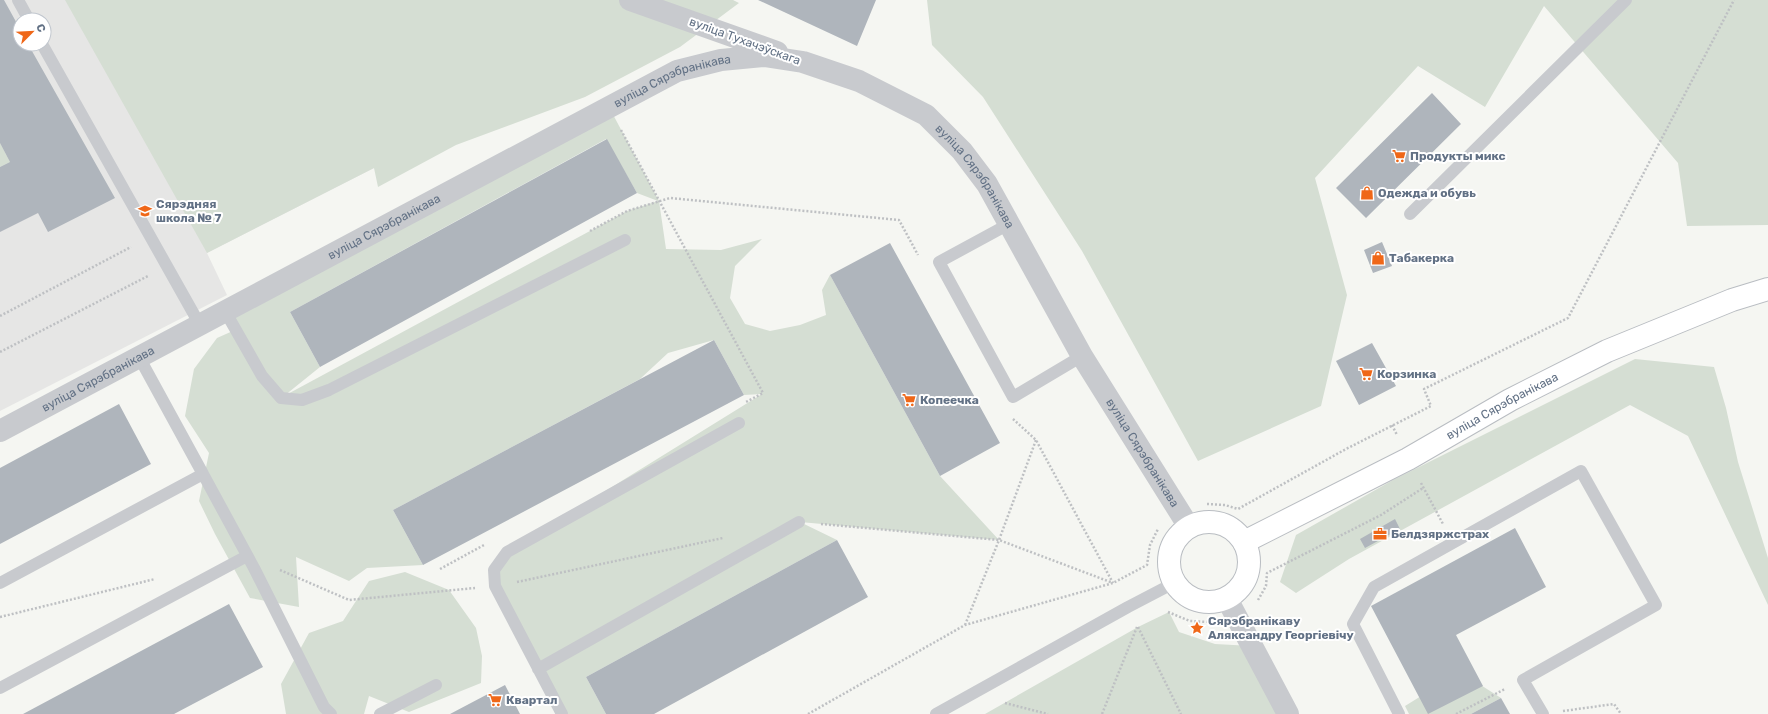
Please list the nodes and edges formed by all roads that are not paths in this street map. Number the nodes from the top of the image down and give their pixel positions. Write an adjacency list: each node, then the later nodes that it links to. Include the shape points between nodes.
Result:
1 (18, 0): 4 (lane)
2 (630, 0): 6 (street, вуліца Тухачэўскага)
3 (1626, 0): 7 (lane)
4 (25, 12)
5 (47, 52): 12 (lane)
6 (859, 81): 8 (street, вуліца Сярэбранікава, via 926,116 962,151 987,184); 11 (street, вуліца Сярэбранікава, via 803,62 764,56 722,60 676,71)
7 (1410, 214)
8 (1009, 224): 13 (street, вуліца Сярэбранікава); 13 (lane, via 939,262 1013,397)
9 (625, 240): 11 (lane, via 328,390 302,400 281,398 262,376)
10 (1768, 289): 20 (street, вуліца Сярэбранікава, via 1732,300 1607,351 1510,400 1408,459)
11 (225, 311): 12 (street, вуліца Сярэбранікава)
12 (200, 325): 14 (street, вуліца Сярэбранікава)
13 (1082, 356): 18 (street, вуліца Сярэбранікава)
14 (139, 357): 16 (street, вуліца Сярэбранікава); 17 (lane)
15 (739, 423): 25 (lane, via 507,552 494,570 495,586)
16 (0, 431)
17 (203, 474): 21 (lane); 22 (lane)
18 (1184, 519): 20 (street, via 1213,521 1226,525); 23 (street, via 1168,558 1169,571)
19 (799, 522): 25 (lane)
20 (1244, 542): 24 (street, via 1249,555 1249,568)
21 (247, 556): 27 (lane); 29 (lane, via 324,707)
22 (0, 583)
23 (1174, 583): 24 (street, via 1191,599 1215,602); 28 (lane, via 1128,607)
24 (1231, 608): 33 (street)
25 (538, 669): 31 (lane)
26 (436, 685): 30 (lane)
27 (0, 688)
28 (953, 710): 32 (lane)
29 (331, 714)
30 (380, 714)
31 (562, 714)
32 (936, 714)
33 (1288, 714)
34 (1399, 714): 35 (lane, via 1353,624 1374,587 1581,471 1656,605 1523,680)
35 (1543, 714)

